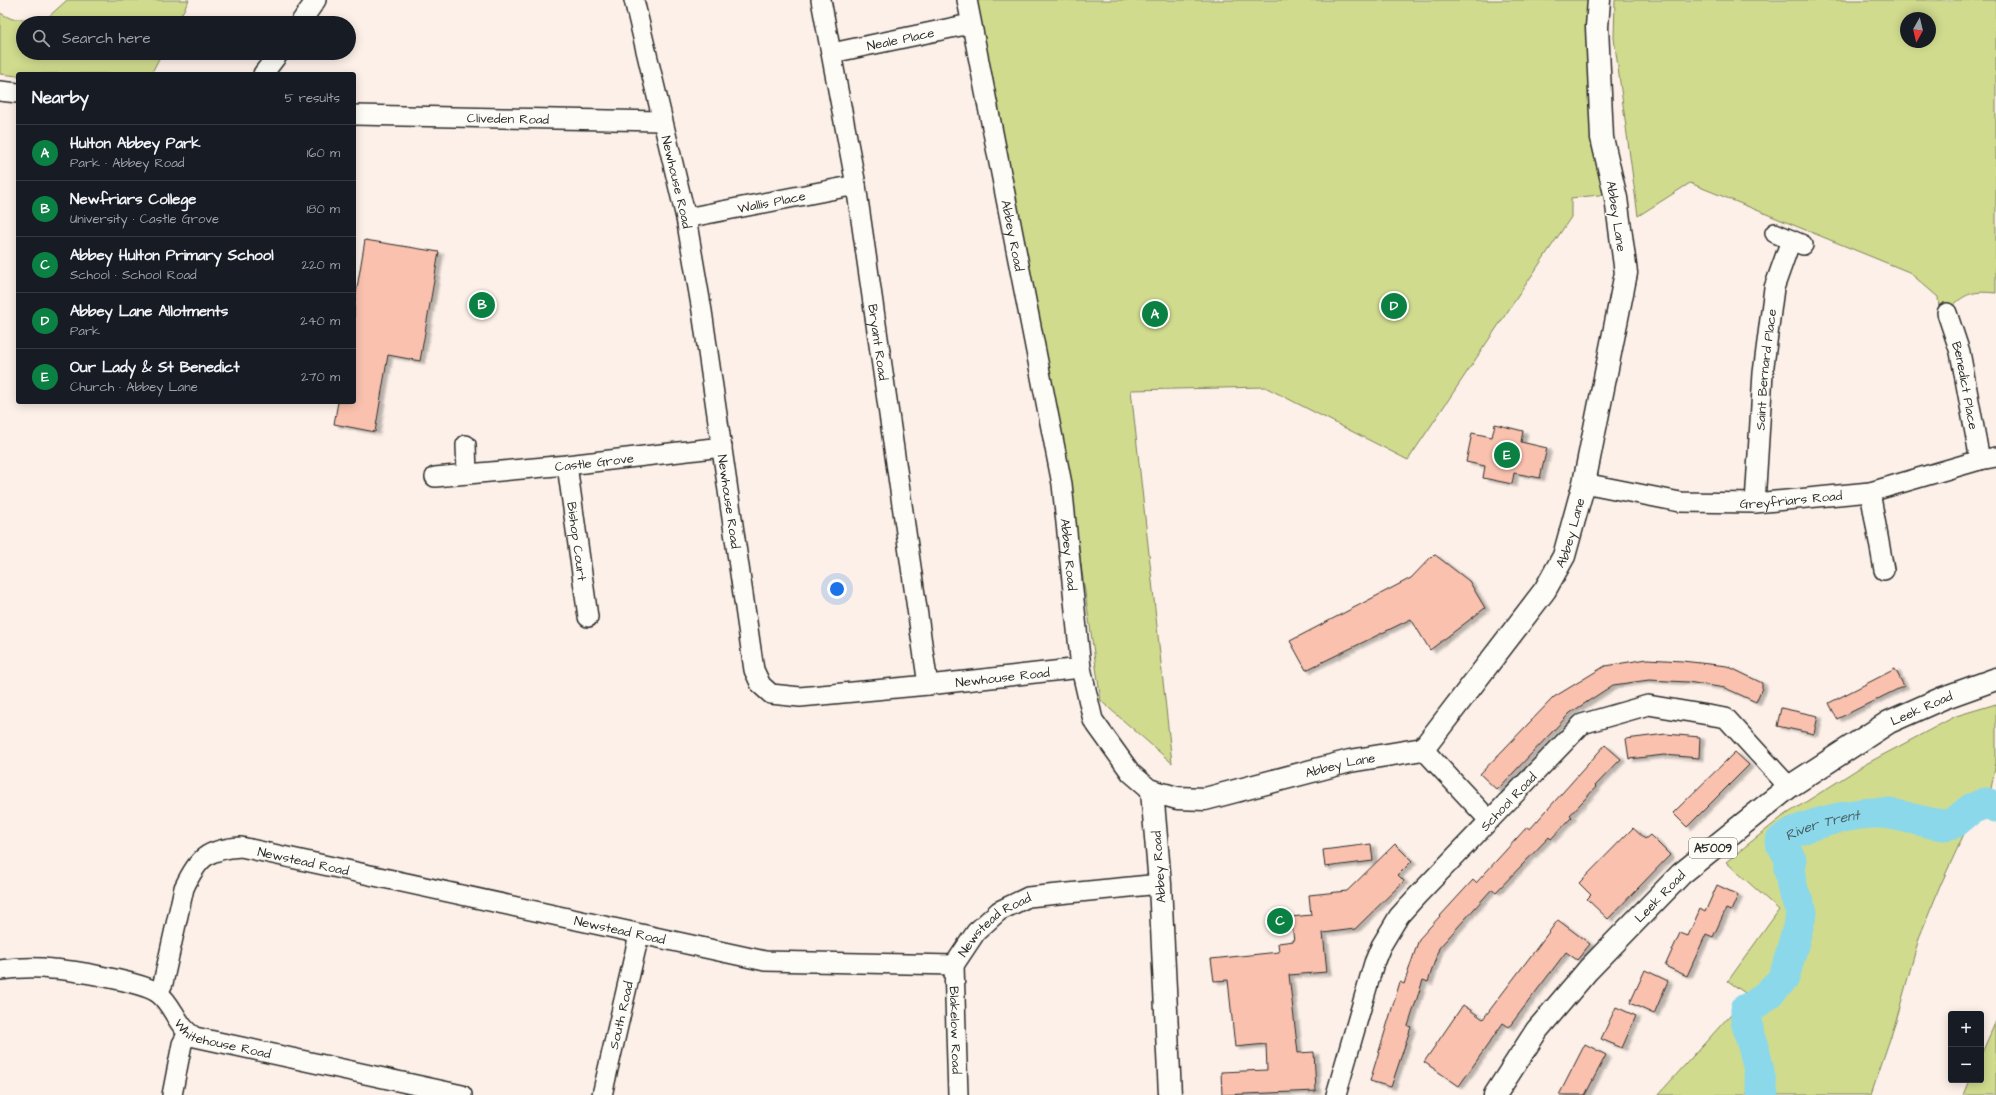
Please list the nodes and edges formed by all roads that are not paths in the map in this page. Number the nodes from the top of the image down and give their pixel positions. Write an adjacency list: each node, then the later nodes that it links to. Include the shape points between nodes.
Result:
1 (316, 0): 6 (street)
2 (634, 0): 14 (street, Newhouse Road)
3 (821, 0): 8 (street, Bryant Road)
4 (967, 0): 7 (street, Abbey Road)
5 (1599, 0): 25 (street, Abbey Lane, via 1597,27 1602,138 1616,198 1626,273)
6 (305, 16)
7 (970, 24): 8 (street, Neale Place); 30 (street, Abbey Road, via 1062,484)
8 (832, 53): 15 (street, Bryant Road)
9 (274, 60): 10 (street)
10 (265, 72)
11 (0, 91): 12 (street)
12 (16, 93)
13 (356, 115): 14 (street, Cliveden Road)
14 (662, 122): 16 (street, Newhouse Road)
15 (856, 185): 16 (street, Wallis Place); 32 (street, Bryant Road)
16 (686, 218): 20 (street, Newhouse Road)
17 (1790, 239): 27 (street, Saint Bernard Place, via 1774,288 1765,357)
18 (1947, 313): 21 (street, Benedict Place)
19 (466, 445): 23 (street)
20 (722, 447): 22 (street, Castle Grove); 32 (street, Newhouse Road, via 754,670 761,685 772,694 800,697)
21 (1988, 459): 26 (street, Greyfriars Road)
22 (566, 465): 23 (street, Castle Grove); 29 (street, Bishop Court)
23 (467, 474): 24 (street, Castle Grove)
24 (434, 477)
25 (1584, 483): 27 (street, Greyfriars Road, via 1680,502); 33 (street, Abbey Lane, via 1564,556 1545,590)
26 (1870, 492): 27 (street, Greyfriars Road); 28 (street)
27 (1755, 503)
28 (1884, 570)
29 (588, 617)
30 (1081, 668): 32 (street, Newhouse Road); 35 (street, Abbey Road, via 1093,720 1131,773)
31 (1996, 679): 34 (street, Leek Road / A5009, via 1943,698 1889,722)
32 (928, 685)
33 (1423, 749): 35 (street, Abbey Lane, via 1350,761 1205,798 1177,798); 36 (street)
34 (1789, 787): 36 (street, School Road, via 1726,718 1648,705 1582,724); 49 (street, Leek Road / A5009, via 1681,874 1629,926 1537,1030)
35 (1152, 791): 37 (street, Abbey Road)
36 (1489, 820): 48 (street, School Road, via 1398,916 1388,931 1374,964)
37 (1160, 884): 39 (street, Newstead Road, via 1028,897 999,911 976,932); 47 (street, Abbey Road)
38 (639, 935): 39 (street, Newstead Road, via 765,961); 41 (street, Newstead Road, via 241,847 223,848 207,854 188,879 163,983); 45 (street, South Road)
39 (954, 965): 46 (street, Blakelow Road)
40 (0, 970): 41 (street, Whitehouse Road, via 52,969 142,985)
41 (158, 993): 42 (street, Whitehouse Road, via 170,1004)
42 (188, 1033): 43 (street, via 182,1044); 44 (street, Whitehouse Road, via 241,1048)
43 (172, 1095)
44 (462, 1095)
45 (602, 1095)
46 (958, 1095)
47 (1170, 1095)
48 (1336, 1095)
49 (1495, 1095)

